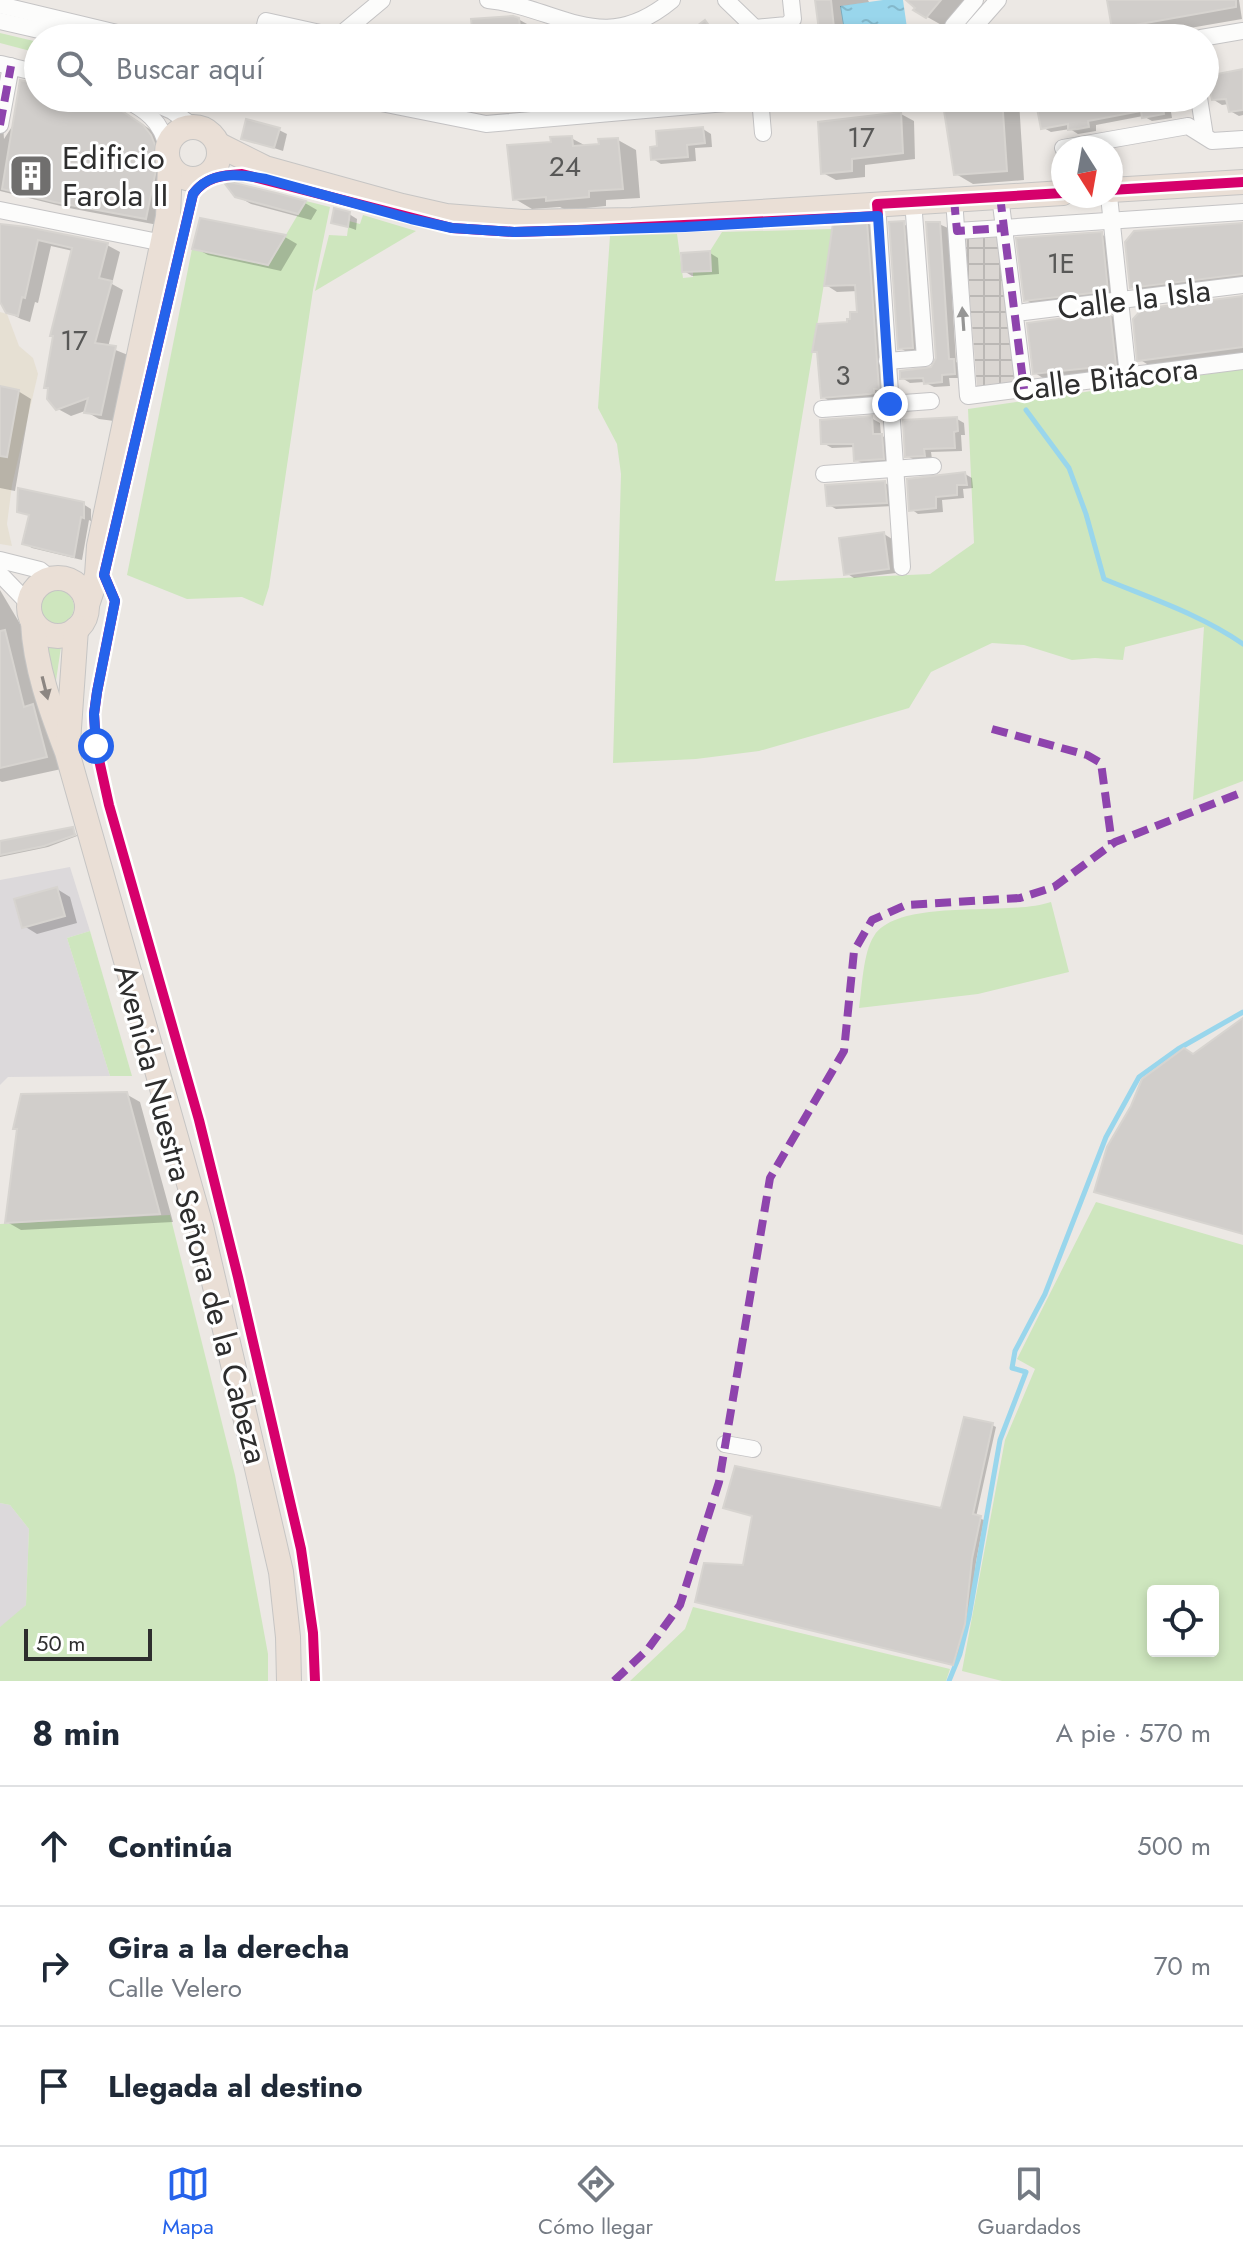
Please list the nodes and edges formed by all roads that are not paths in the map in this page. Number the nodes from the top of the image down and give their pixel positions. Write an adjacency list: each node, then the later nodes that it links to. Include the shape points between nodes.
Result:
1 (382, 0): 12 (street)
2 (488, 0): 13 (street)
3 (672, 0): 14 (street)
4 (726, 0): 15 (street)
5 (791, 0): 16 (street, via 793,19)
6 (975, 0): 17 (street)
7 (998, 0): 18 (street)
8 (3, 8): 9 (street); 10 (street); 11 (street)
9 (41, 24)
10 (45, 24)
11 (75, 24)
12 (356, 24)
13 (574, 24)
14 (630, 24)
15 (747, 24)
16 (788, 24)
17 (955, 24)
18 (977, 24)
19 (1243, 31): 20 (street)
20 (1219, 35)
21 (5, 65): 28 (street)
22 (146, 112): 35 (street, via 165,139)
23 (173, 112): 29 (street)
24 (426, 112): 25 (street, via 486,124)
25 (590, 112)
26 (761, 112): 30 (street)
27 (1201, 112): 31 (street)
28 (0, 125)
29 (193, 126): 34 (highway, via 210,132); 35 (highway, via 176,132)
30 (763, 133)
31 (1205, 136): 32 (street, via 1188,126); 33 (street, via 1212,141)
32 (1123, 138)
33 (1243, 139)
34 (219, 145): 36 (highway); 37 (highway, via 220,155)
35 (168, 157): 37 (highway, via 183,177); 48 (highway)
36 (265, 168): 37 (highway, via 234,167); 44 (highway, via 446,216 523,222)
37 (206, 175): 48 (highway)
38 (1243, 182): 39 (highway)
39 (1123, 189)
40 (1051, 194): 41 (highway)
41 (1000, 196): 42 (highway); 50 (street)
42 (954, 199): 43 (highway); 51 (street)
43 (913, 201): 44 (highway); 56 (street, via 925,358)
44 (877, 204): 56 (street)
45 (1110, 208): 49 (street)
46 (0, 210): 52 (street)
47 (1243, 212): 49 (street)
48 (168, 217): 52 (highway)
49 (1111, 221): 50 (street); 54 (street)
50 (1004, 228): 51 (street); 59 (street)
51 (957, 231): 59 (street, Calle Bitácora, one-way to 51, via 968,396)
52 (163, 243): 66 (highway)
53 (1243, 285): 54 (street, Calle la Isla)
54 (1120, 300): 55 (street, Calle la Isla); 58 (street)
55 (1024, 312)
56 (887, 361): 61 (street)
57 (1243, 361): 58 (street, Calle Bitácora)
58 (1128, 376): 59 (street, Calle Bitácora)
59 (1024, 389)
60 (931, 401): 61 (street)
61 (890, 404): 62 (street); 64 (street)
62 (822, 409)
63 (933, 466): 64 (street)
64 (895, 469): 65 (street); 68 (street)
65 (824, 474)
66 (99, 546): 70 (highway); 71 (highway)
67 (0, 560): 70 (street)
68 (902, 567)
69 (0, 574): 72 (street)
70 (59, 579): 71 (highway, via 80,589); 72 (highway, via 36,588)
71 (87, 605): 73 (highway)
72 (31, 613): 73 (highway, via 38,629 53,636); 74 (highway, Avenida Nuestra Señora de la Cabeza, one-way to 74, via 49,706)
73 (76, 629): 74 (highway, Avenida Nuestra Señora de la Cabeza)
74 (67, 752): 77 (highway, Avenida Nuestra Señora de la Cabeza, via 201,1226 281,1572)
75 (725, 1444): 76 (street)
76 (753, 1449)
77 (289, 1681)

